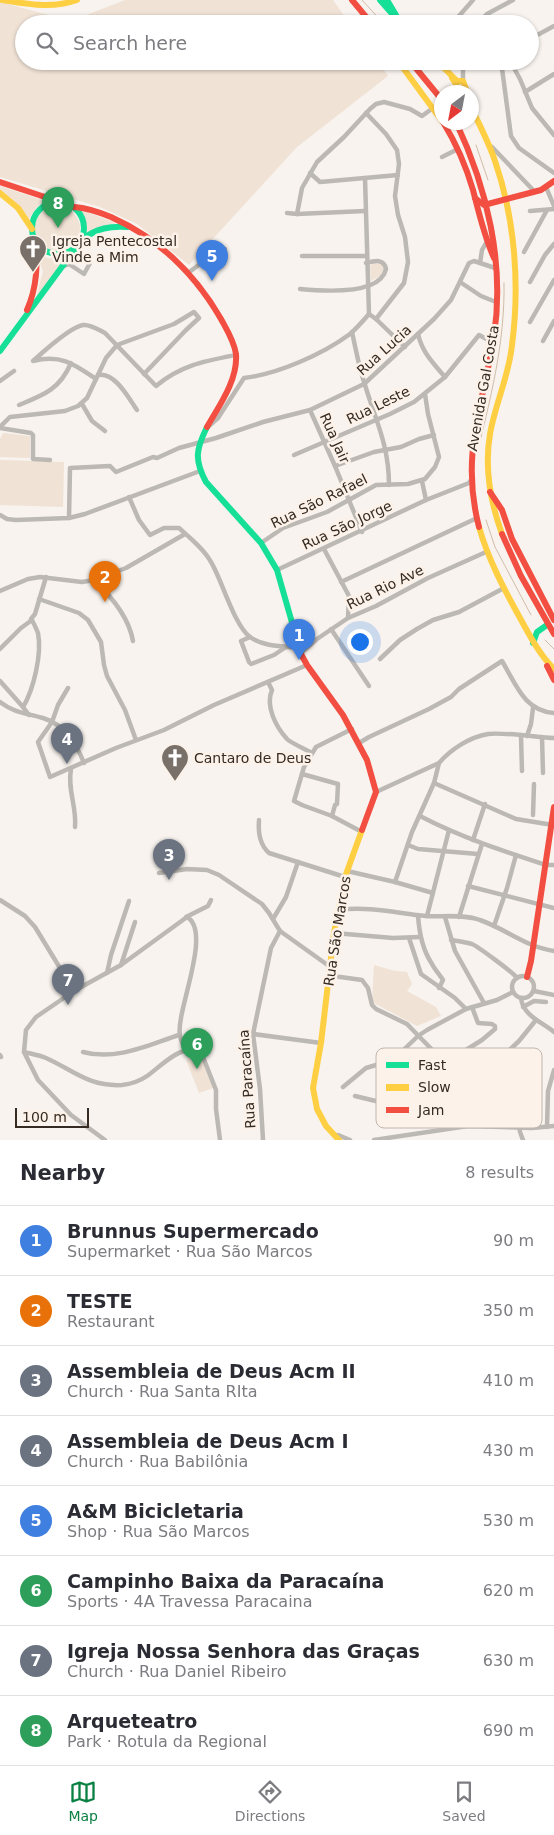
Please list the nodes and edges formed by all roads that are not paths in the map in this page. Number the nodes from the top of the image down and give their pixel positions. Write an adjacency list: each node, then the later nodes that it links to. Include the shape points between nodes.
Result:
1 (2, 0): 2 (main road, via 54,6)
2 (77, 0)
3 (352, 0): 8 (main road)
4 (380, 0): 9 (main road)
5 (387, 0): 10 (main road)
6 (473, 0): 11 (street)
7 (513, 0): 12 (street)
8 (365, 15)
9 (394, 15)
10 (396, 15)
11 (460, 15)
12 (486, 15)
13 (554, 26): 14 (street)
14 (539, 34)
15 (405, 70): 28 (main road)
16 (417, 70): 26 (main road)
17 (445, 70): 24 (main road)
18 (446, 70): 23 (main road, via 458,81)
19 (464, 70): 23 (street)
20 (503, 70): 38 (street, via 512,136 519,148)
21 (514, 70): 27 (street)
22 (554, 74): 27 (street)
23 (463, 81): 25 (main road)
24 (456, 85)
25 (464, 85)
26 (434, 90)
27 (524, 92): 33 (street, via 534,111)
28 (433, 108): 29 (street, via 422,116 384,102)
29 (366, 113): 37 (street); 39 (street, via 397,150)
30 (479, 124): 34 (main road, Avenida Gal Costa)
31 (447, 130): 35 (main road)
32 (459, 130): 49 (main road, Avenida Gal Costa)
33 (554, 135)
34 (489, 145): 44 (street); 47 (main road, Avenida Gal Costa)
35 (458, 149): 36 (street); 46 (main road)
36 (442, 157)
37 (310, 173): 40 (street, via 320,182); 56 (street, via 302,188)
38 (554, 173)
39 (398, 175): 40 (street); 83 (street, via 395,196 405,237 406,279)
40 (364, 178): 53 (street)
41 (554, 181): 43 (main road)
42 (0, 182): 48 (main road)
43 (546, 187): 44 (main road); 51 (street)
44 (534, 191): 47 (main road)
45 (0, 193): 58 (main road, via 18,208)
46 (475, 198): 49 (main road); 61 (main road)
47 (506, 199): 49 (main road); 122 (main road, Avenida Gal Costa, via 514,264 515,311 510,359 488,448)
48 (61, 202): 50 (main road); 58 (main road, via 48,204 37,212)
49 (487, 204): 69 (main road, Avenida Gal Costa)
50 (74, 206): 57 (main road, via 113,218); 60 (main road, via 84,223)
51 (554, 208): 52 (street)
52 (547, 210): 54 (street); 66 (street)
53 (365, 211): 56 (street); 68 (street)
54 (530, 211)
55 (287, 213): 56 (street)
56 (297, 214)
57 (130, 228): 60 (main road, via 103,227); 75 (main road, via 165,250)
58 (32, 231): 59 (main road)
59 (35, 239): 63 (main road, via 44,249 57,254); 84 (main road, via 37,276)
60 (82, 240): 63 (main road)
61 (486, 243): 69 (main road); 72 (street)
62 (554, 244): 65 (street)
63 (78, 246): 73 (main road)
64 (225, 249): 75 (street, via 211,254)
65 (552, 251): 78 (street, via 545,255)
66 (524, 252)
67 (302, 256): 68 (street)
68 (366, 256): 71 (street)
69 (494, 258): 74 (main road, Avenida Gal Costa)
70 (90, 263): 73 (street, via 84,274 70,264)
71 (366, 263): 79 (street); 79 (street, via 383,262 386,269 380,280)
72 (480, 263): 74 (street); 77 (street, Rua Lucia, via 468,263)
73 (64, 266): 84 (main road)
74 (495, 268): 81 (main road, Avenida Gal Costa)
75 (188, 273): 94 (main road, via 215,308)
76 (554, 280): 86 (street)
77 (460, 282): 81 (street); 88 (street, Rua Lucia, via 451,300)
78 (530, 282)
79 (368, 287): 80 (street); 82 (street)
80 (300, 289)
81 (496, 302): 90 (main road, Avenida Gal Costa)
82 (369, 314): 83 (street); 87 (street)
83 (376, 318): 92 (street)
84 (22, 320): 93 (main road)
85 (554, 321): 89 (street)
86 (530, 322)
87 (352, 332): 101 (street); 109 (street, via 304,359 244,378 218,418)
88 (418, 334): 92 (street, Rua Lucia); 99 (street, via 431,362)
89 (543, 341)
90 (492, 342): 99 (street, Rua Leste, via 479,335); 119 (main road, Avenida Gal Costa, via 476,417)
91 (117, 345): 95 (street, via 97,328 81,326 33,361 60,358); 97 (street); 97 (street, via 174,324 194,312 199,318); 98 (street)
92 (405, 347): 101 (street, Rua Lucia)
93 (0, 350)
94 (236, 355): 97 (street, via 188,366 156,386); 109 (main road, via 230,382)
95 (71, 363): 98 (street); 104 (street, via 51,391)
96 (14, 371): 100 (street)
97 (144, 374)
98 (97, 377): 103 (street); 105 (street, via 107,375 114,380)
99 (444, 377): 102 (street, Rua Leste)
100 (0, 381)
101 (364, 384): 106 (street, Rua Lucia); 107 (street)
102 (425, 394): 107 (street, Rua Leste); 111 (street)
103 (82, 404): 108 (street, via 66,411 10,417); 110 (street, via 92,421)
104 (19, 405)
105 (137, 410)
106 (310, 410): 112 (street, Rua Lucia); 113 (street, Rua Jair)
107 (377, 419): 113 (street, Rua Leste); 114 (street)
108 (0, 428): 116 (street, via 31,432 33,458)
109 (206, 429): 112 (main road)
110 (105, 431)
111 (434, 435): 114 (street); 120 (street, via 438,462)
112 (200, 442): 118 (main road, via 197,455); 127 (street, Rua Lucia, via 116,472 110,466 69,468)
113 (324, 442): 115 (street, Rua Leste); 117 (street, Rua Jair)
114 (385, 449): 117 (street); 121 (street)
115 (294, 455)
116 (50, 460)
117 (336, 466): 124 (street, Rua Jair)
118 (200, 471): 123 (street); 131 (main road, via 209,486)
119 (471, 480): 125 (street, Rua São Jorge); 128 (main road, Avenida Gal Costa)
120 (422, 481): 121 (street, Rua São Rafael); 125 (street)
121 (389, 485): 124 (street, Rua São Rafael, via 376,486)
122 (490, 492): 143 (main road, via 502,510 512,539); 144 (main road, Avenida Gal Costa, via 504,543)
123 (129, 497): 127 (street); 130 (street, via 150,535 164,528 180,529)
124 (348, 500): 129 (street, Rua Jair); 131 (street, Rua São Rafael, via 318,516 283,528)
125 (426, 500): 129 (street, Rua São Jorge)
126 (0, 516): 127 (street, via 7,519)
127 (69, 518)
128 (477, 518): 133 (main road, Avenida Gal Costa); 137 (street)
129 (362, 532): 132 (street, Rua São Jorge)
130 (185, 534): 136 (street, via 126,568); 147 (street, via 210,559)
131 (261, 543): 134 (main road)
132 (324, 549): 134 (street, Rua São Jorge); 137 (street)
133 (486, 552): 138 (main road, Avenida Gal Costa); 141 (street, Rua Rio Ave)
134 (277, 570): 152 (main road)
135 (46, 577): 136 (street, via 82,582); 139 (street, via 28,579); 140 (street)
136 (94, 580): 148 (street, via 124,618)
137 (341, 582): 141 (street, via 350,600)
138 (504, 588): 149 (main road, Avenida Gal Costa); 153 (street, via 417,629)
139 (0, 591)
140 (39, 599): 142 (street); 173 (street, via 80,613 88,620 101,642 107,676 126,710)
141 (348, 618): 145 (street, Rua Rio Ave)
142 (32, 620): 151 (street); 163 (street, via 38,638 37,664)
143 (554, 620)
144 (551, 625): 146 (main road, Avenida Gal Costa); 149 (main road, via 537,632)
145 (331, 629): 152 (street, Rua Rio Ave); 160 (street)
146 (554, 634)
147 (250, 637): 150 (street, via 266,644); 150 (street, via 241,641 251,664)
148 (133, 641)
149 (533, 643): 154 (main road, Avenida Gal Costa)
150 (287, 646): 152 (street)
151 (0, 649)
152 (300, 651): 155 (main road)
153 (380, 659)
154 (544, 659): 156 (main road, Avenida Gal Costa); 157 (main road)
155 (307, 665): 159 (street); 168 (main road)
156 (554, 669)
157 (554, 680)
158 (0, 681): 163 (street)
159 (268, 682): 173 (street); 175 (street, via 276,725 288,740)
160 (369, 686)
161 (68, 688): 167 (street)
162 (0, 702): 166 (street)
163 (23, 707): 166 (street)
164 (534, 708): 165 (street); 170 (street); 174 (street, via 502,661 451,697)
165 (554, 713)
166 (29, 715): 167 (street)
167 (52, 722): 176 (street, via 70,736); 178 (street, via 38,742 48,775 52,778)
168 (352, 729): 174 (main road); 175 (street, via 316,747)
169 (521, 736): 170 (street); 177 (street, via 489,734 465,742); 179 (street)
170 (527, 736): 171 (street)
171 (542, 737): 172 (street); 180 (street)
172 (554, 738)
173 (136, 740): 176 (street)
174 (359, 743): 184 (main road)
175 (312, 753): 181 (street)
176 (84, 763): 178 (street)
177 (438, 763): 182 (street); 184 (street)
178 (71, 769): 192 (street, via 69,778)
179 (522, 771)
180 (542, 772)
181 (302, 774): 188 (street, via 294,800); 188 (street, via 338,784 337,804)
182 (434, 783): 185 (street); 189 (street)
183 (534, 784): 187 (street)
184 (376, 792): 194 (main road, Rua São Marcos)
185 (486, 804): 191 (street, via 516,818); 195 (street)
186 (554, 807): 191 (main road)
187 (533, 815)
188 (332, 816): 194 (street)
189 (420, 816): 193 (street); 197 (street)
190 (259, 820): 201 (street, via 260,840 267,851)
191 (553, 825): 202 (main road)
192 (75, 827)
193 (449, 830): 195 (street); 198 (street)
194 (362, 832): 205 (main road, Rua São Marcos)
195 (473, 840): 196 (street)
196 (482, 844): 199 (street); 200 (street)
197 (408, 845): 198 (street); 206 (street)
198 (444, 851): 199 (street); 208 (street)
199 (478, 854): 207 (street)
200 (516, 855): 202 (street); 209 (street)
201 (298, 862): 205 (street); 221 (street, via 286,897)
202 (546, 865): 203 (street); 213 (main road)
203 (554, 865)
204 (159, 873): 221 (street, via 207,870 262,904)
205 (346, 874): 206 (street); 215 (main road, Rua São Marcos)
206 (395, 882): 208 (street)
207 (468, 886): 209 (street); 220 (street)
208 (433, 893): 217 (street)
209 (505, 896): 213 (street); 223 (street)
210 (0, 900): 238 (street, via 25,916 35,927)
211 (129, 900): 233 (street)
212 (211, 900): 218 (street, via 208,906)
213 (539, 905): 214 (street); 229 (main road)
214 (554, 908)
215 (338, 910): 216 (street, via 358,907); 225 (main road, Rua São Marcos)
216 (418, 915): 217 (street); 227 (street)
217 (426, 916): 219 (street)
218 (185, 917): 231 (street); 251 (street, via 190,918 194,930 194,956)
219 (445, 917): 220 (street); 228 (street)
220 (458, 917): 223 (street, via 472,917)
221 (273, 918): 224 (street)
222 (135, 922): 231 (street)
223 (494, 926): 229 (street)
224 (280, 931): 232 (street); 250 (street, Rua Paracaína, via 271,948)
225 (334, 933): 226 (street); 232 (main road, Rua São Marcos)
226 (409, 938): 227 (street); 237 (street, via 421,974)
227 (420, 938): 237 (street, via 432,965 443,979)
228 (451, 940): 236 (street, via 472,944); 244 (street, via 457,957)
229 (533, 947): 230 (street); 234 (main road)
230 (554, 951)
231 (121, 965): 233 (street)
232 (329, 966): 235 (main road, Rua São Marcos)
233 (107, 973): 238 (street)
234 (527, 977): 236 (street); 239 (street, via 534,984)
235 (328, 978): 252 (street, via 362,980 376,1009 407,1024); 253 (main road, Rua São Marcos)
236 (517, 978): 240 (street)
237 (439, 988): 247 (street)
238 (74, 991): 259 (street, via 29,1025)
239 (534, 991): 241 (street); 242 (street, via 528,998)
240 (513, 992): 242 (street); 244 (street)
241 (554, 995)
242 (521, 998): 246 (street)
243 (546, 1002): 246 (street, via 534,1001)
244 (484, 1003): 245 (street)
245 (472, 1006): 247 (street); 256 (street, via 478,1023 492,1024 495,1029)
246 (523, 1007): 248 (street)
247 (466, 1009): 252 (street)
248 (536, 1020): 249 (street); 257 (street)
249 (554, 1032)
250 (253, 1034): 253 (street); 276 (street, Rua Paracaína)
251 (179, 1035): 258 (street); 260 (street, via 114,1055)
252 (418, 1036): 254 (street); 255 (street)
253 (321, 1044): 273 (main road, Rua São Marcos, via 313,1088 315,1101 322,1120)
254 (406, 1048)
255 (429, 1048)
256 (469, 1048)
257 (511, 1048)
258 (186, 1051): 259 (street, via 146,1077 123,1085 108,1085 85,1078 47,1058); 275 (street, via 202,1053 206,1063 216,1090)
259 (24, 1052): 274 (street, via 48,1093)
260 (83, 1052)
261 (376, 1065): 263 (street, via 366,1068)
262 (554, 1070): 267 (street, via 548,1091)
263 (343, 1087)
264 (355, 1096): 265 (street)
265 (376, 1101)
266 (542, 1126): 267 (street)
267 (548, 1126): 268 (street)
268 (554, 1126)
269 (455, 1128): 271 (street)
270 (517, 1128): 280 (street)
271 (441, 1129): 272 (street)
272 (417, 1134): 278 (street); 279 (street)
273 (337, 1138): 277 (street, via 338,1135)
274 (104, 1140)
275 (220, 1140)
276 (263, 1140)
277 (350, 1140)
278 (374, 1140)
279 (419, 1140)
280 (523, 1140)

